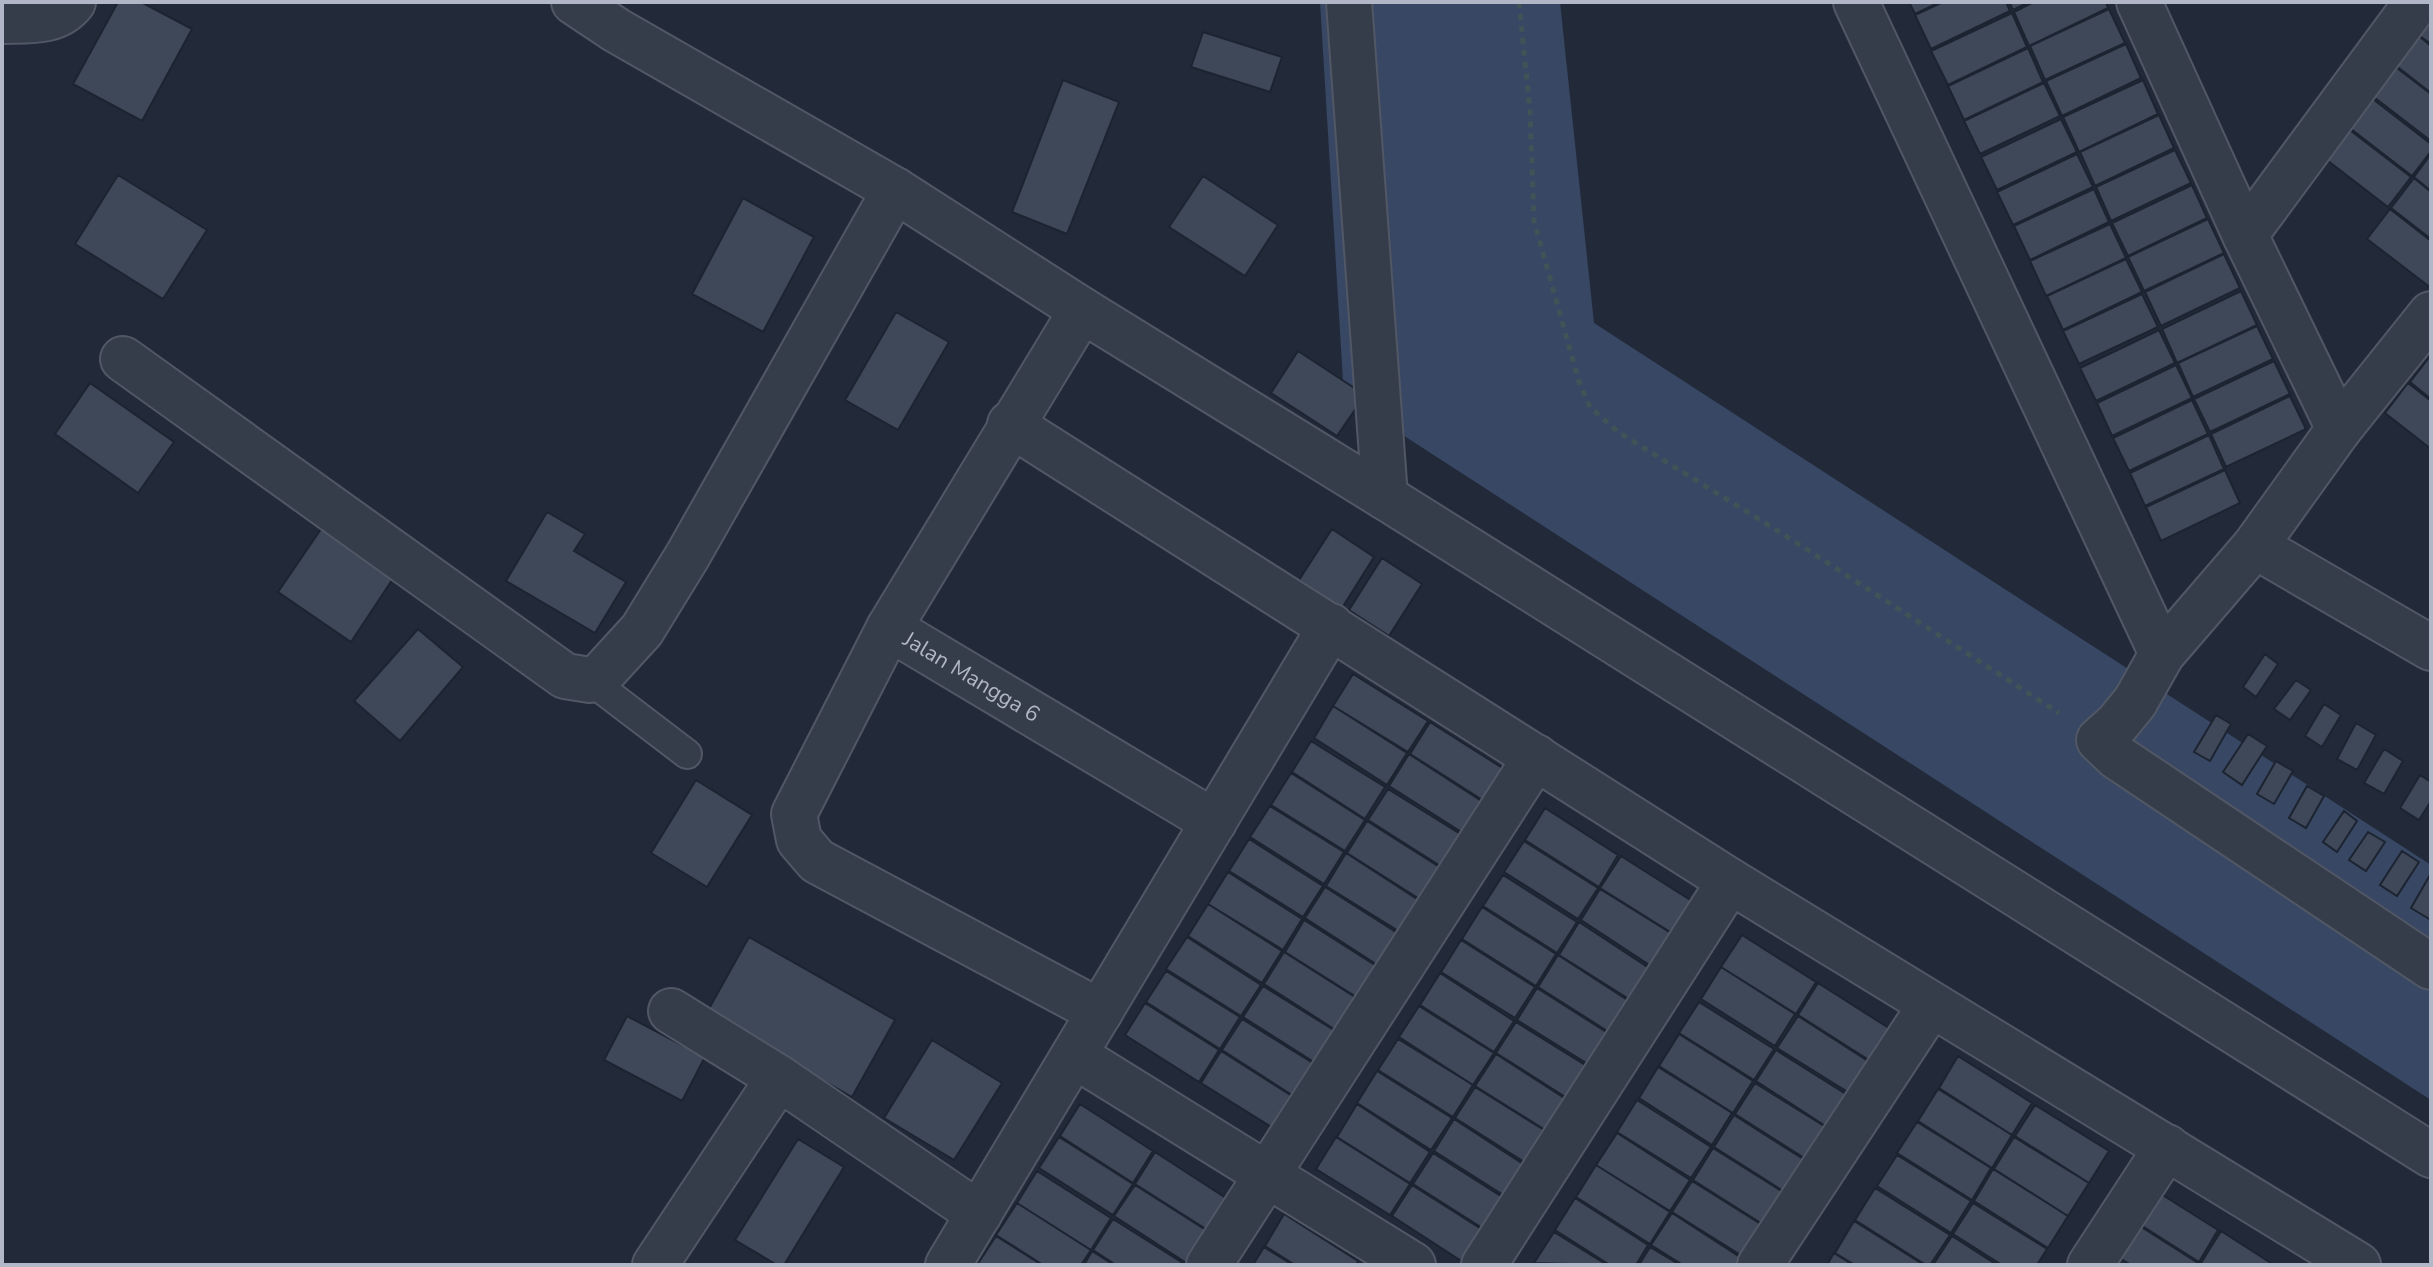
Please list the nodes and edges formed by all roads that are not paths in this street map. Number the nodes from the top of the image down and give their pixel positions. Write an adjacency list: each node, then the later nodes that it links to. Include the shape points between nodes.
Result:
1 (73, 2): 8 (street, via 65,12 40,20)
2 (574, 2): 7 (street)
3 (1349, 2): 16 (street)
4 (1856, 2): 21 (street)
5 (2139, 2): 10 (street)
6 (2417, 2): 10 (street)
7 (618, 16): 9 (street)
8 (2, 21)
9 (895, 190): 11 (street); 22 (street, via 642,630 599,677)
10 (2245, 235): 15 (street)
11 (1082, 310): 14 (street, Jalan Mangga 6); 16 (street)
12 (2431, 314): 15 (street)
13 (123, 359): 22 (street, via 565,676)
14 (1010, 424): 18 (street); 19 (street, Jalan Mangga 6)
15 (2339, 429): 17 (street)
16 (1385, 497): 34 (street)
17 (2255, 546): 20 (street); 21 (street)
18 (1331, 626): 24 (street); 25 (street)
19 (889, 628): 25 (street, Jalan Mangga 6); 30 (street, via 794,814 799,840 817,861)
20 (2431, 648)
21 (2162, 654): 27 (street, via 2135,702 2099,740)
22 (590, 680): 23 (lane)
23 (687, 754)
24 (1536, 757): 26 (street); 35 (street)
25 (1214, 822): 30 (street)
26 (1730, 881): 28 (street); 41 (street)
27 (2431, 967)
28 (1931, 1005): 33 (street); 42 (street)
29 (671, 1011): 32 (street)
30 (1100, 1012): 31 (street)
31 (1074, 1055): 35 (street); 36 (street)
32 (779, 1078): 36 (street); 37 (street)
33 (2167, 1147): 43 (street); 44 (street)
34 (2431, 1155)
35 (1268, 1174): 39 (street); 40 (street)
36 (979, 1214): 38 (street)
37 (655, 1265)
38 (948, 1265)
39 (1209, 1265)
40 (1413, 1265)
41 (1484, 1265)
42 (1760, 1265)
43 (2090, 1265)
44 (2358, 1265)

